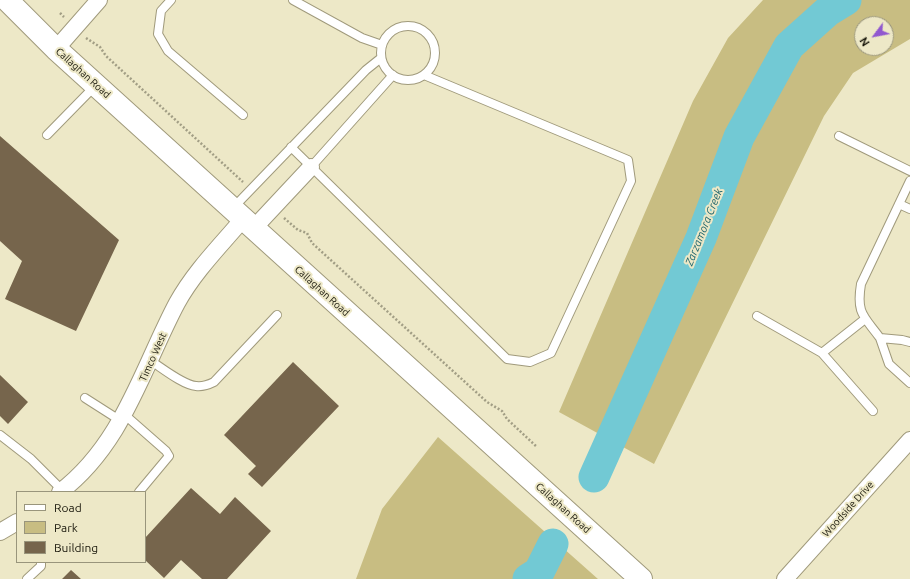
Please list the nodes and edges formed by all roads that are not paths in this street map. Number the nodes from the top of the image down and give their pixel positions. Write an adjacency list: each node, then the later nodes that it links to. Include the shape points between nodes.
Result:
1 (7, 0): 6 (main road, Callaghan Road)
2 (99, 0): 6 (street)
3 (171, 0): 11 (lane, via 161,11 158,34 168,51)
4 (293, 0): 5 (lane, via 362,38)
5 (382, 45): 7 (lane); 9 (lane, via 389,33 396,28 413,26 422,30 428,35 435,52 434,60)
6 (56, 49): 10 (main road, Callaghan Road)
7 (381, 58): 8 (lane, via 384,66); 14 (lane, via 366,70)
8 (393, 75): 9 (lane, via 407,80); 15 (lane)
9 (424, 75): 15 (lane, via 628,160 631,181 551,353 530,362 507,359)
10 (96, 85): 12 (lane); 20 (main road, Callaghan Road)
11 (243, 116)
12 (47, 135)
13 (839, 136): 16 (lane)
14 (291, 147): 15 (lane); 20 (lane)
15 (311, 167): 20 (street, Timco West)
16 (910, 171)
17 (910, 181): 18 (lane)
18 (899, 204): 19 (lane); 23 (lane, via 861,284 860,310)
19 (910, 209)
20 (243, 219): 27 (street, Timco West, via 191,281 178,302); 40 (main road, Callaghan Road)
21 (277, 314): 27 (lane, via 214,382 206,386 190,384)
22 (757, 316): 26 (lane)
23 (864, 319): 24 (lane); 26 (lane)
24 (880, 338): 25 (lane); 28 (lane, via 889,364)
25 (910, 342)
26 (822, 353): 30 (lane)
27 (151, 361): 31 (street, Timco West)
28 (910, 383)
29 (85, 398): 31 (lane)
30 (873, 411)
31 (123, 418): 34 (street, Timco West, via 88,465); 35 (lane, via 169,456)
32 (0, 436): 34 (lane, via 31,459)
33 (910, 440): 41 (street, Woodside Drive)
34 (61, 491)
35 (140, 491)
36 (16, 523): 37 (street)
37 (0, 532)
38 (41, 563): 39 (lane)
39 (27, 579)
40 (641, 579)
41 (785, 579)

